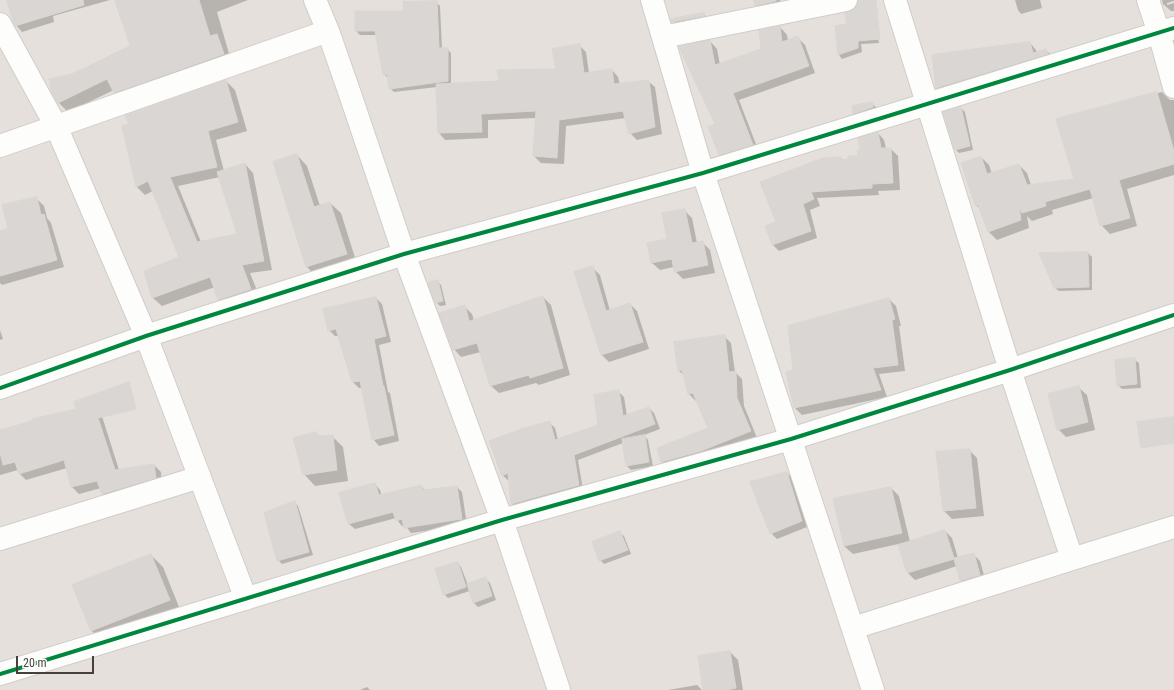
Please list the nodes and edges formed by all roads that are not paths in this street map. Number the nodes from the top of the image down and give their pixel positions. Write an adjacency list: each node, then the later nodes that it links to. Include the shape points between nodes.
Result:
1 (315, 0): 8 (street)
2 (652, 0): 9 (street)
3 (846, 0): 9 (street)
4 (895, 0): 11 (street)
5 (1148, 0): 7 (street)
6 (0, 24): 12 (street)
7 (1166, 30): 10 (street); 11 (street)
8 (328, 31): 12 (street); 15 (street)
9 (663, 37): 14 (street)
10 (1174, 87)
11 (927, 104): 14 (street); 18 (street)
12 (56, 126): 13 (street); 17 (street)
13 (0, 146)
14 (703, 173): 15 (street); 20 (street)
15 (404, 254): 17 (street); 22 (street)
16 (1174, 315): 18 (street)
17 (146, 336): 19 (street); 21 (street)
18 (1010, 370): 20 (street); 25 (street)
19 (0, 388)
20 (791, 439): 22 (street); 27 (street)
21 (200, 477): 24 (street); 26 (street)
22 (502, 520): 26 (street); 29 (street)
23 (1174, 527): 25 (street)
24 (0, 539)
25 (1072, 559): 27 (street)
26 (246, 599): 28 (street)
27 (853, 628): 30 (street)
28 (0, 674)
29 (558, 690)
30 (873, 690)

